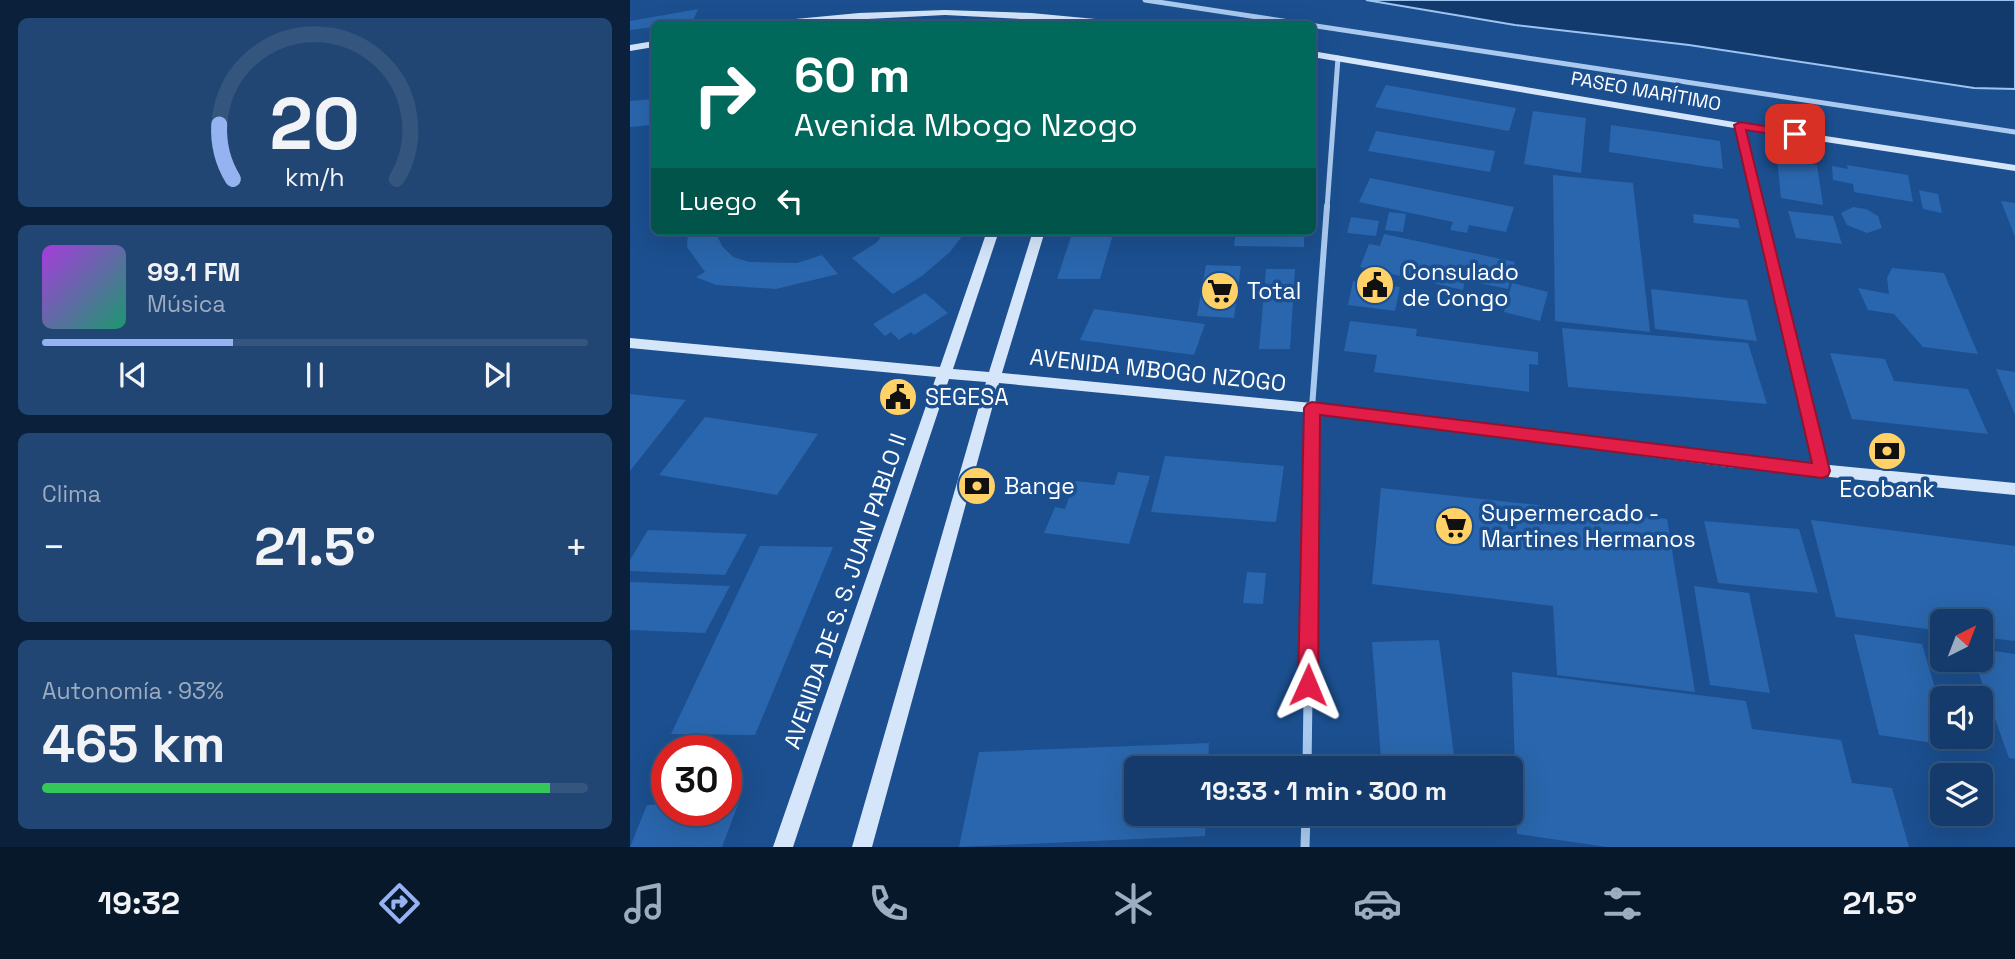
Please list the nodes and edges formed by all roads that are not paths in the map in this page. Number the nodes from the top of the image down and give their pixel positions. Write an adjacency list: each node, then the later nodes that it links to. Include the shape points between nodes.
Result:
1 (1145, 0): 4 (street)
2 (798, 21): 3 (street, via 962,13)
3 (1052, 21)
4 (1283, 21)
5 (1316, 26): 11 (street)
6 (651, 44): 7 (street)
7 (630, 48)
8 (1316, 55): 9 (street, PASEO MARÍTIMO)
9 (1338, 58): 10 (street, PASEO MARÍTIMO); 18 (street)
10 (1740, 125): 12 (street, PASEO MARÍTIMO); 19 (street)
11 (2015, 132)
12 (2015, 168)
13 (992, 235): 16 (street, AVENIDA DE S. S. JUAN PABLO II)
14 (1039, 235): 17 (street)
15 (630, 342): 16 (street, AVENIDA MBOGO NZOGO)
16 (942, 374): 17 (street, AVENIDA MBOGO NZOGO); 23 (street, AVENIDA DE S. S. JUAN PABLO II)
17 (994, 377): 18 (street, AVENIDA MBOGO NZOGO); 24 (street)
18 (1312, 408): 19 (street, AVENIDA MBOGO NZOGO); 21 (street)
19 (1822, 471): 20 (street, AVENIDA MBOGO NZOGO)
20 (2015, 489)
21 (1307, 756)
22 (1306, 826): 25 (street)
23 (783, 847)
24 (862, 847)
25 (1306, 847)

